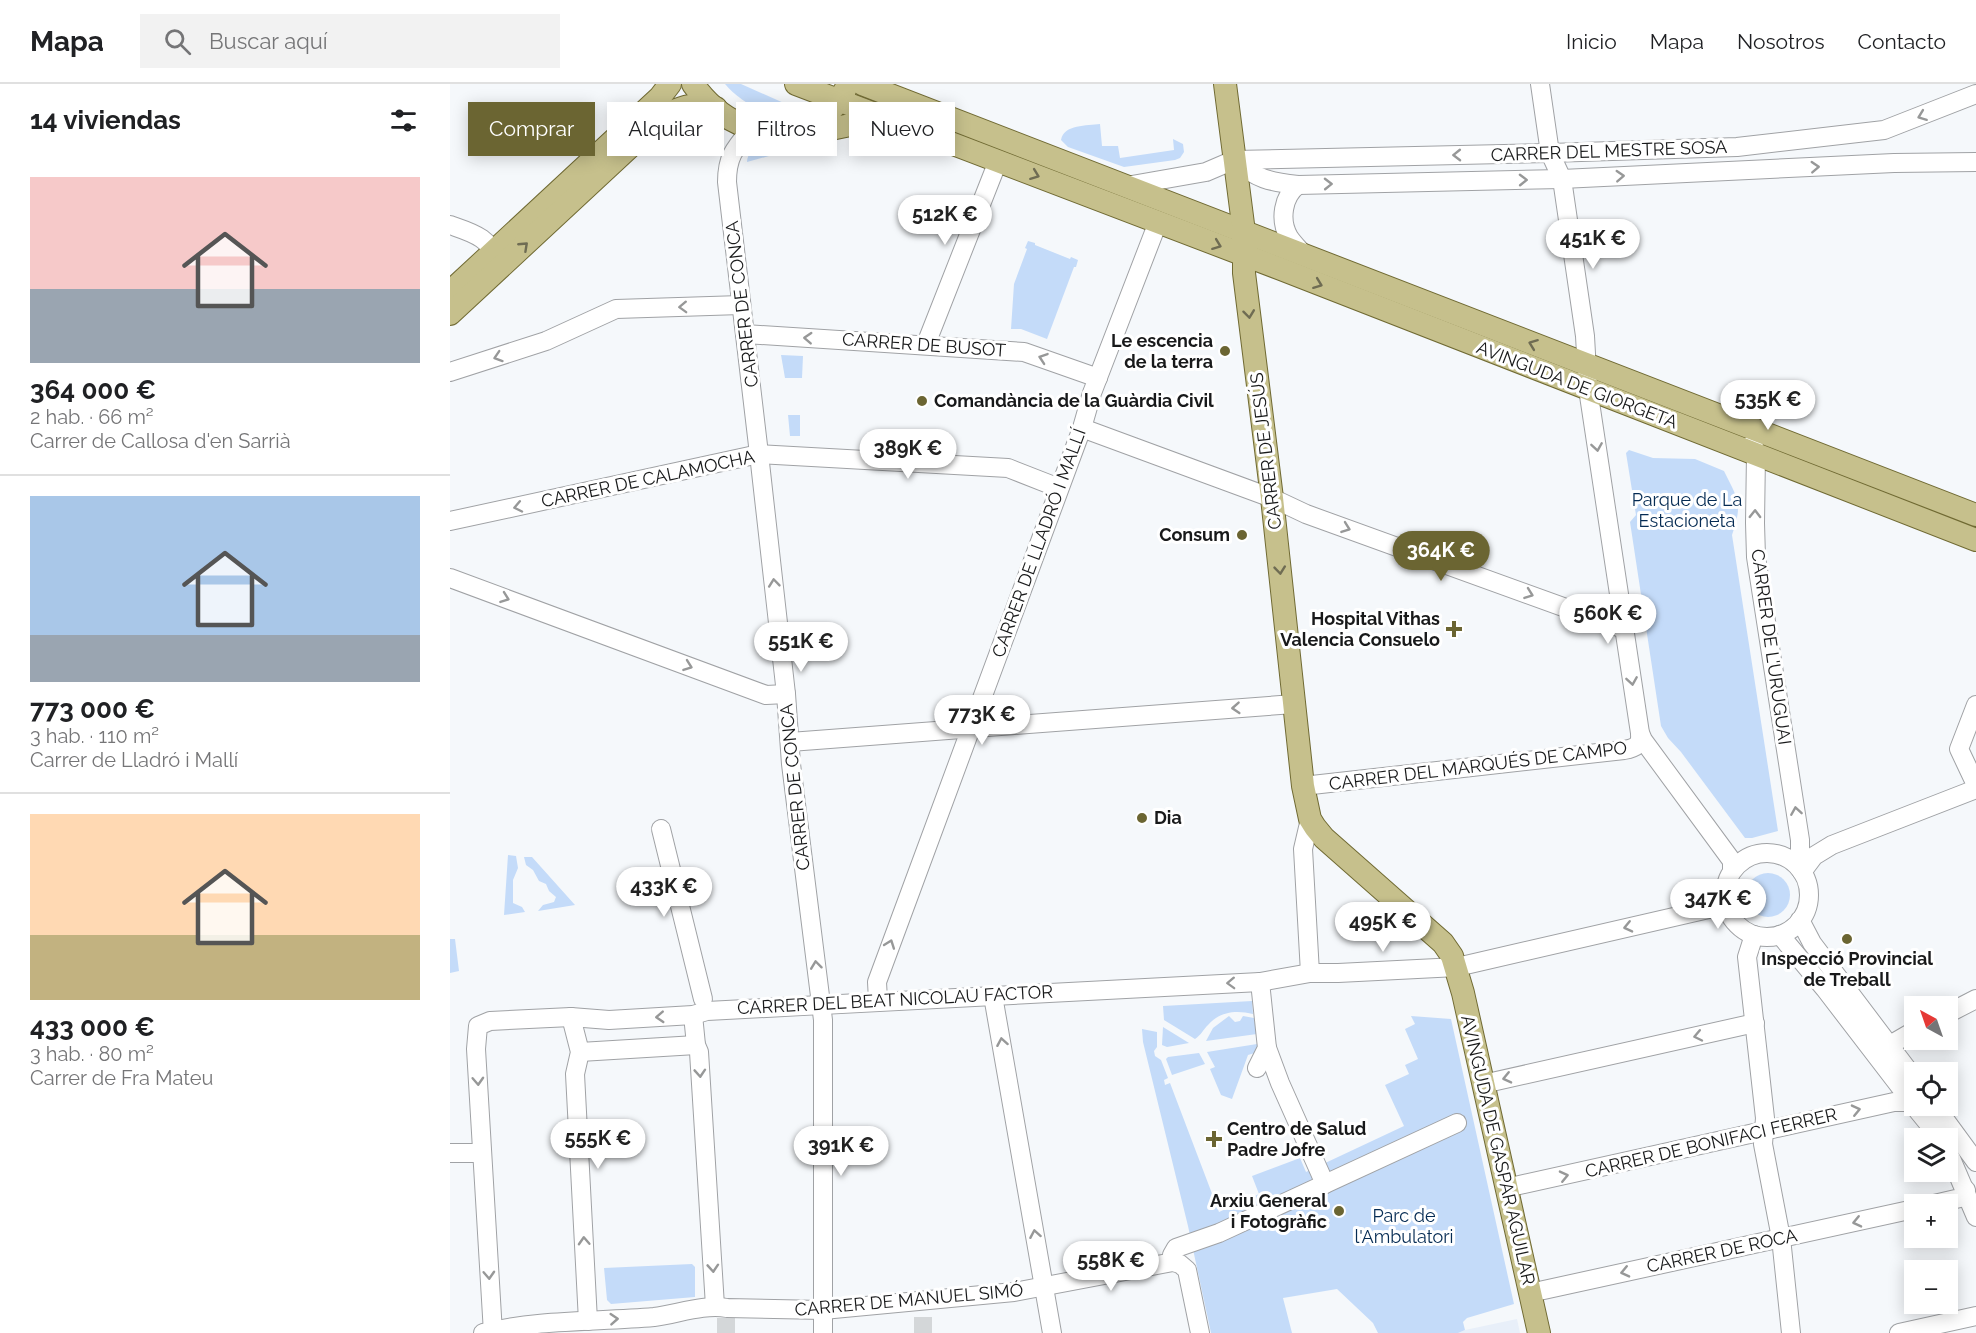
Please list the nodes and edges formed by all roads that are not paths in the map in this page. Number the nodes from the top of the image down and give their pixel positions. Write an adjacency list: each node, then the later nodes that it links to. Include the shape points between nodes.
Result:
1 (670, 84): 28 (main road)
2 (693, 84): 9 (main road)
3 (796, 84): 7 (main road, AVINGUDA DE GIORGETA)
4 (862, 84): 24 (main road, AVINGUDA DE GIORGETA)
5 (1225, 84): 17 (main road, CARRER DE JESÚS)
6 (1540, 84): 15 (street)
7 (844, 92): 10 (main road, AVINGUDA DE GIORGETA)
8 (1976, 94): 11 (street, CARRER DEL MESTRE SOSA, one-way to 11)
9 (710, 102)
10 (860, 102)
11 (1872, 132): 12 (street, CARRER DEL MESTRE SOSA); 20 (street)
12 (1836, 136): 15 (street, CARRER DEL MESTRE SOSA, via 1737,147); 21 (street)
13 (955, 144): 18 (main road, AVINGUDA DE GIORGETA)
14 (736, 149): 33 (street, CARRER DE CONCA, via 727,170)
15 (1550, 153): 17 (street, CARRER DEL MESTRE SOSA, one-way to 17); 22 (street)
16 (620, 156): 31 (main road, one-way to 16)
17 (1234, 160): 23 (street, CARRER DEL MESTRE SOSA, via 1268,181); 24 (street, CARRER DEL MESTRE SOSA, via 1206,172); 27 (main road, CARRER DE JESÚS)
18 (998, 161): 25 (main road, AVINGUDA DE GIORGETA, one-way to 25); 36 (street)
19 (1976, 162): 20 (street, CARRER DEL MESTRE SOSA)
20 (1877, 164): 21 (street, CARRER DEL MESTRE SOSA)
21 (1842, 166): 22 (street, CARRER DEL MESTRE SOSA, one-way to 21)
22 (1562, 179): 23 (street, CARRER DEL MESTRE SOSA, one-way to 22); 37 (street)
23 (1298, 184): 30 (street, via 1286,198 1284,225)
24 (1126, 186): 27 (main road, AVINGUDA DE GIORGETA)
25 (1158, 222): 29 (main road, AVINGUDA DE GIORGETA, one-way to 29); 39 (street, CARRER DE LLADRÓ I MALLÍ)
26 (450, 225): 28 (street, via 477,235)
27 (1244, 232): 29 (main road, CARRER DE JESÚS); 30 (main road, AVINGUDA DE GIORGETA)
28 (494, 252): 31 (street, via 495,263); 32 (main road)
29 (1244, 255): 40 (main road, AVINGUDA DE GIORGETA, one-way to 40); 46 (main road, CARRER DE JESÚS, one-way to 46)
30 (1304, 255): 37 (main road, AVINGUDA DE GIORGETA, one-way to 30)
31 (485, 282): 34 (main road)
32 (450, 292)
33 (741, 306): 35 (street, CARRER DE CONCA); 38 (street, one-way to 38, via 616,309 546,341)
34 (450, 314)
35 (745, 334): 36 (street, CARRER DE BUSOT, one-way to 35); 43 (street, CARRER DE CONCA)
36 (926, 344): 39 (street, CARRER DE BUSOT, one-way to 36, via 1024,352)
37 (1587, 365): 40 (street); 41 (main road, AVINGUDA DE GIORGETA)
38 (450, 372)
39 (1098, 378): 42 (street, CARRER DE LLADRÓ I MALLÍ)
40 (1588, 389): 44 (main road, AVINGUDA DE GIORGETA); 51 (street, one-way to 51)
41 (1744, 426): 44 (street, CARRER DE L'URUGUAI); 47 (main road, AVINGUDA DE GIORGETA)
42 (1082, 428): 45 (street, CARRER DE LLADRÓ I MALLÍ); 46 (street)
43 (759, 454): 45 (street, CARRER DE CALAMOCHA, via 1008,468); 48 (street, CARRER DE CALAMOCHA, one-way to 48); 52 (street, CARRER DE CONCA, one-way to 43)
44 (1756, 454): 49 (main road, AVINGUDA DE GIORGETA); 63 (street, CARRER DE L'URUGUAI, one-way to 44, via 1756,557)
45 (1059, 488): 55 (street, CARRER DE LLADRÓ I MALLÍ)
46 (1272, 498): 51 (street, one-way to 51, via 1306,514); 53 (main road, CARRER DE JESÚS, one-way to 53)
47 (1976, 515)
48 (450, 521)
49 (1976, 540)
50 (450, 578): 52 (street, one-way to 52, via 766,695)
51 (1624, 629): 56 (street, one-way to 56)
52 (786, 694): 57 (street, CARRER DE CONCA)
53 (1294, 704): 55 (street, one-way to 55); 58 (main road, CARRER DE JESÚS)
54 (1976, 705): 59 (street, via 1959,749)
55 (969, 729): 57 (street); 77 (street, CARRER DE LLADRÓ I MALLÍ, one-way to 55, via 877,982)
56 (1640, 732): 58 (street, CARRER DEL MARQUÉS DE CAMPO, via 1640,743 1624,750); 65 (street, via 1732,861)
57 (790, 742): 78 (street, CARRER DE CONCA, one-way to 57)
58 (1304, 786): 60 (main road, CARRER DE JESÚS)
59 (1976, 787): 62 (street)
60 (1310, 819): 71 (main road, AVINGUDA DE GASPAR AGUILAR, via 1324,838 1443,943); 72 (street, via 1303,849)
61 (661, 829): 75 (street)
62 (1832, 845): 63 (street); 66 (street, via 1814,856)
63 (1800, 849): 64 (street); 66 (street, CARRER DE L'URUGUAI)
64 (1782, 856): 65 (street, via 1750,856); 66 (street)
65 (1732, 871): 67 (street, via 1726,886)
66 (1801, 871): 68 (street, via 1808,900)
67 (1726, 905): 69 (street, via 1738,925); 71 (street, CARRER DEL BEAT NICOLAU FACTOR, one-way to 71)
68 (1800, 920): 70 (street); 85 (street, via 1812,943)
69 (1754, 935): 70 (street); 82 (street, via 1747,957)
70 (1779, 935): 91 (street)
71 (1457, 967): 72 (street, CARRER DEL BEAT NICOLAU FACTOR); 90 (main road, AVINGUDA DE GASPAR AGUILAR)
72 (1310, 972): 73 (street, CARRER DEL BEAT NICOLAU FACTOR)
73 (1260, 982): 74 (street, CARRER DEL BEAT NICOLAU FACTOR, one-way to 74); 86 (street)
74 (993, 996): 77 (street, CARRER DEL BEAT NICOLAU FACTOR); 110 (street, one-way to 74)
75 (702, 999)
76 (1976, 999): 79 (street)
77 (878, 1000): 78 (street, CARRER DEL BEAT NICOLAU FACTOR)
78 (820, 1004): 80 (street, CARRER DEL BEAT NICOLAU FACTOR); 112 (street, CARRER DE CONCA)
79 (1958, 1008)
80 (693, 1015): 81 (street, CARRER DEL BEAT NICOLAU FACTOR, one-way to 81, via 609,1020); 84 (street)
81 (571, 1017): 87 (street); 99 (street, CARRER DEL BEAT NICOLAU FACTOR, one-way to 99, via 490,1021 476,1029)
82 (1755, 1023): 90 (street, one-way to 90); 97 (street)
83 (1904, 1037): 85 (street)
84 (696, 1045): 87 (street); 113 (street, one-way to 113)
85 (1890, 1045): 88 (street)
86 (1267, 1048): 89 (street); 102 (street)
87 (580, 1052): 115 (street, one-way to 87, via 575,1074)
88 (1904, 1064)
89 (1257, 1068)
90 (1483, 1084): 103 (main road, AVINGUDA DE GASPAR AGUILAR)
91 (1904, 1093)
92 (1904, 1102): 97 (street, CARRER DE BONIFACI FERRER, one-way to 92)
93 (1922, 1116): 96 (street)
94 (1942, 1116): 100 (street)
95 (1457, 1123): 102 (street)
96 (1932, 1128)
97 (1763, 1131): 103 (street, CARRER DE BONIFACI FERRER, one-way to 97); 108 (street, via 1762,1144)
98 (450, 1153): 99 (street)
99 (482, 1153): 116 (street, one-way to 116)
100 (1976, 1162)
101 (1958, 1167): 104 (street)
102 (1325, 1184): 109 (street, via 1219,1233 1176,1248 1172,1255)
103 (1506, 1188): 111 (main road, AVINGUDA DE GASPAR AGUILAR)
104 (1971, 1189): 105 (street); 107 (street)
105 (1958, 1198)
106 (1904, 1211): 108 (street, CARRER DE ROCA, one-way to 108)
107 (1976, 1217)
108 (1781, 1238): 111 (street, CARRER DE ROCA, one-way to 111); 121 (street)
109 (1177, 1263): 110 (street, CARRER DE MANUEL SIMÓ); 119 (street, via 1186,1270)
110 (1044, 1287): 112 (street, CARRER DE MANUEL SIMÓ, via 923,1309); 118 (street)
111 (1530, 1293): 120 (main road, AVINGUDA DE GASPAR AGUILAR)
112 (823, 1310): 113 (street, CARRER DE MANUEL SIMÓ); 117 (street, CARRER DE CONCA)
113 (723, 1311): 115 (street, CARRER DE MANUEL SIMÓ, one-way to 113)
114 (1976, 1316): 122 (street)
115 (588, 1321): 116 (street, CARRER DE MANUEL SIMÓ, via 516,1325)
116 (489, 1332)
117 (823, 1333)
118 (1052, 1333)
119 (1200, 1333)
120 (1539, 1333)
121 (1791, 1333)
122 (1899, 1333)

